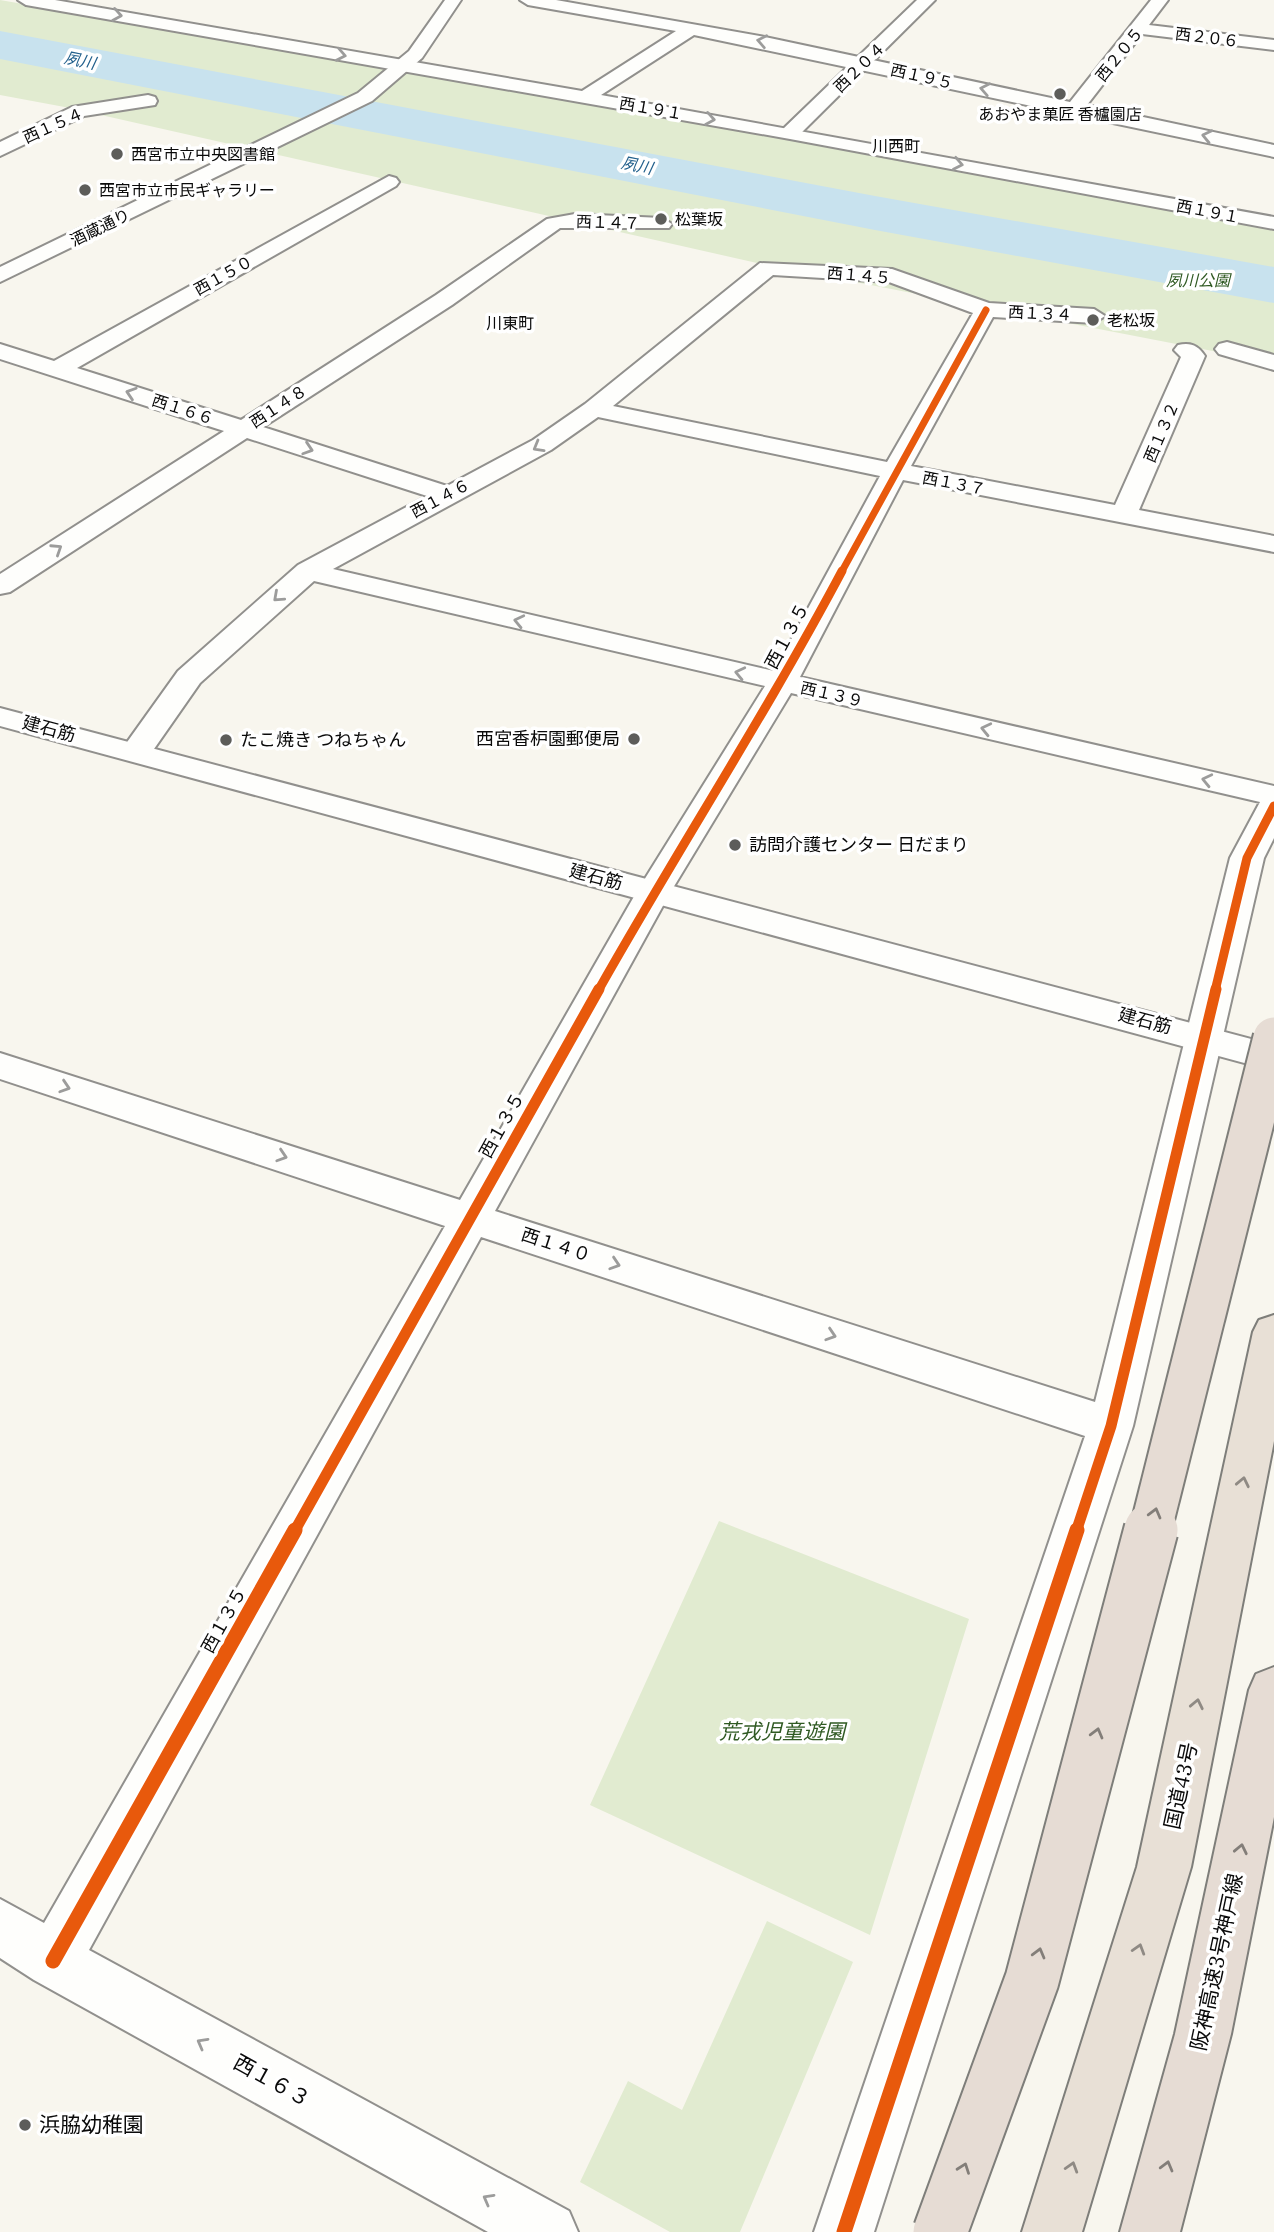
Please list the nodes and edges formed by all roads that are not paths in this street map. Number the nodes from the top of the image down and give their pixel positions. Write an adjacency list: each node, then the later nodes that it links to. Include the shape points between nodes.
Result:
1 (26, 0): 12 (street, 西１９１, one-way to 12)
2 (453, 0): 12 (street, 酒蔵通り)
3 (528, 0): 7 (street, 西１９５)
4 (927, 0): 11 (street, 西２０４)
5 (1160, 0): 9 (street, 西２０５)
6 (691, 8): 7 (street)
7 (670, 24): 8 (street, 西１９５)
8 (691, 29): 11 (street, 西１９５, one-way to 8); 13 (street)
9 (1140, 29): 10 (street, 西２０６); 15 (street, 西２０５)
10 (1274, 45)
11 (864, 62): 15 (street, 西１９５, one-way to 11); 16 (street, 西２０４)
12 (415, 71): 13 (street, 西１９１); 24 (street, 酒蔵通り)
13 (584, 98): 16 (street, 西１９１, one-way to 16)
14 (148, 101): 17 (street, 西１５４, via 79,111)
15 (1076, 107): 18 (street, 西１９５, one-way to 15)
16 (792, 135): 21 (street, 西１９１, one-way to 21)
17 (0, 150)
18 (1274, 151)
19 (389, 182): 31 (street, 西１５０)
20 (554, 223): 22 (street, 西１４７); 33 (street, 西１４８, via 444,300)
21 (1274, 223)
22 (662, 224)
23 (768, 268): 25 (street, 西１４５, via 892,276); 32 (street, 西１４６)
24 (0, 275)
25 (986, 310): 26 (street, 西１３４); 34 (street, 西１３５)
26 (1094, 316)
27 (1227, 349): 30 (street)
28 (1186, 350): 36 (street, 西１３２, via 1193,356)
29 (0, 351): 31 (street, 西１６６)
30 (1274, 363)
31 (57, 369): 33 (street, 西１６６, one-way to 31)
32 (594, 409): 34 (street, 西１３７); 35 (street, 西１４６, one-way to 35, via 542,445)
33 (243, 428): 35 (street, 西１６６, one-way to 35); 39 (street, 西１４８, one-way to 33)
34 (895, 471): 36 (street, 西１３７); 40 (street, 西１３５)
35 (446, 494): 38 (street, 西１４６)
36 (1124, 516): 37 (street, 西１３７)
37 (1274, 544)
38 (308, 571): 40 (street, 西１３９, one-way to 38); 42 (street, 西１４６, one-way to 42, via 189,677)
39 (0, 586)
40 (782, 683): 43 (street, 西１３９, one-way to 40); 45 (street, 西１３５)
41 (0, 716): 42 (street, 建石筋)
42 (136, 752): 45 (street, 建石筋)
43 (1274, 796)
44 (1274, 806): 46 (street, via 1247,858)
45 (653, 893): 46 (street, 建石筋); 50 (street, 西１３５)
46 (1204, 1037): 48 (street, 建石筋); 52 (street)
47 (1274, 1038): 58 (highway, one-way to 47, bridge, via 1032,1980 1170,1457)
48 (1274, 1058)
49 (0, 1066): 50 (street, 西１４０, one-way to 50)
50 (470, 1217): 52 (street, 西１４０, one-way to 52); 55 (street, 西１３５)
51 (1274, 1332): 59 (highway, 国道43号, one-way to 51, via 1164,1867)
52 (1111, 1426): 57 (street)
53 (1274, 1690): 60 (highway, 阪神高速3号神戸線, one-way to 53, via 1203,2034)
54 (0, 1926): 55 (street, 西１６３)
55 (53, 1961): 56 (street, 西１６３, one-way to 55)
56 (548, 2232)
57 (844, 2232)
58 (940, 2232)
59 (1052, 2232)
60 (1150, 2232)

